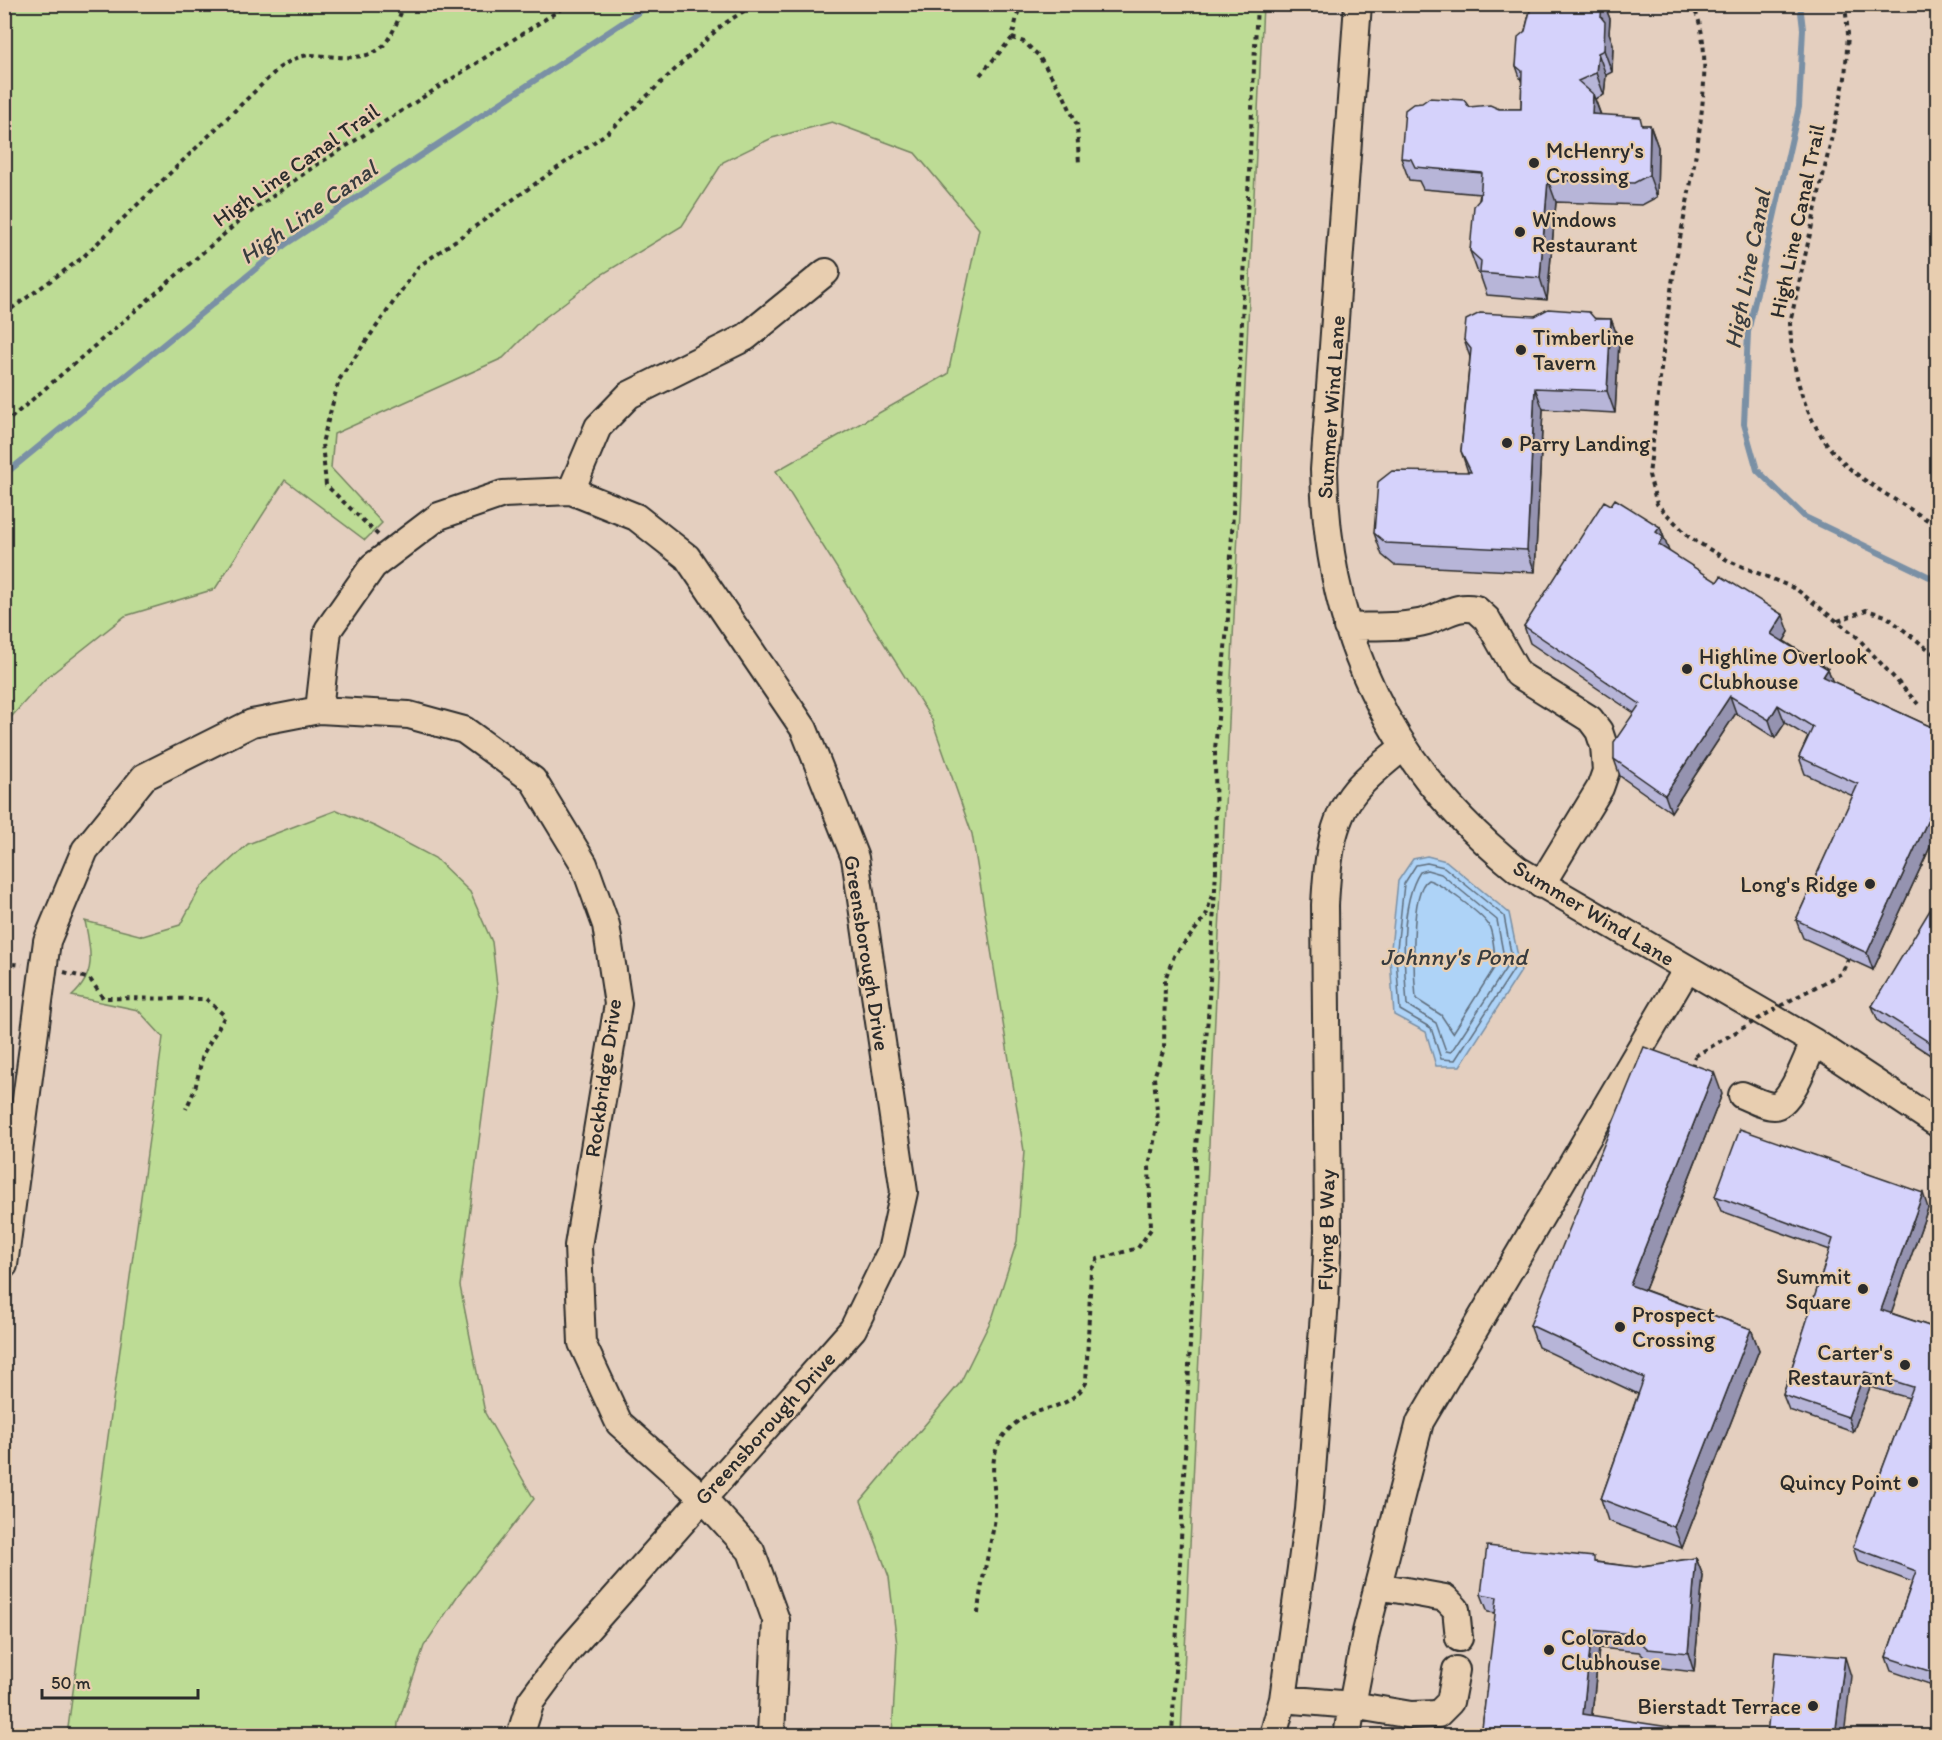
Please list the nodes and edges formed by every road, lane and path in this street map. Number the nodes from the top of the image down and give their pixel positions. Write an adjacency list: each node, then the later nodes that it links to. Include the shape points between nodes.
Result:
1 (405, 4): 13 (path, via 382,48 362,56 307,55 279,68 82,258)
2 (569, 4): 14 (path, High Line Canal Trail, via 309,170 244,217)
3 (755, 4): 17 (path, via 722,25 611,130 418,267 339,380 322,443 326,485)
4 (1020, 4): 9 (path)
5 (1257, 4): 24 (path, via 1228,618 1215,749)
6 (1358, 4): 19 (street, Summer Wind Lane, via 1324,470 1332,570)
7 (1691, 4): 18 (path, via 1697,13 1705,64 1698,139 1673,275 1649,475 1657,504 1689,537 1729,561 1796,589)
8 (1845, 4): 16 (path, High Line Canal Trail, via 1845,78 1790,323 1791,359 1810,420 1849,467)
9 (1012, 38): 10 (path); 11 (path, via 1024,42 1038,56 1064,96 1077,125)
10 (980, 75)
11 (1079, 164)
12 (826, 272): 15 (street, via 746,337 629,395 598,427)
13 (4, 314)
14 (4, 424)
15 (571, 491): 17 (street, Greensborough Drive, via 502,494 439,516); 36 (street, Greensborough Drive, via 636,518 687,557 804,729 855,858 904,1192 891,1251 853,1329)
16 (1938, 526)
17 (394, 550): 22 (street, Greensborough Drive, via 373,566 328,630)
18 (1838, 621): 20 (path, via 1866,610 1886,616); 21 (path)
19 (1347, 627): 23 (street, Summer Wind Lane, via 1363,671); 25 (street, via 1407,624 1427,621 1452,608 1476,609 1487,619 1518,674 1595,725 1606,759 1600,788)
20 (1938, 657)
21 (1917, 704)
22 (319, 710): 28 (street, Rockbridge Drive, via 252,723 144,777 85,850 47,941); 36 (street, Rockbridge Drive, via 409,715 464,730 533,780 584,864 606,926 618,1004 578,1246 582,1343 619,1423)
23 (1403, 747): 25 (street, Summer Wind Lane, via 1444,801 1483,842); 41 (street, Flying B Way, via 1353,793 1336,829 1327,864 1325,1301 1310,1510)
24 (1215, 885): 38 (path, via 1206,916 1174,956 1165,979 1164,1049 1155,1077 1158,1122 1149,1166 1151,1229 1138,1248 1098,1259 1091,1270 1086,1383 1078,1396 1018,1421 999,1439 992,1466 995,1522); 45 (path, via 1195,1157 1196,1213)
25 (1541, 885): 29 (street, Summer Wind Lane)
26 (1848, 959): 31 (path, bridge, via 1842,973 1695,1056)
27 (4, 963): 28 (path)
28 (44, 967): 33 (path, via 90,979 102,998 206,999 225,1016 203,1054); 35 (street, Rockbridge Drive)
29 (1687, 969): 30 (street, Summer Wind Lane); 37 (street, via 1420,1422)
30 (1814, 1042): 32 (street, via 1783,1103 1769,1105); 34 (street, Summer Wind Lane)
31 (1690, 1073)
32 (1742, 1095)
33 (186, 1109)
34 (1938, 1124)
35 (4, 1265)
36 (702, 1497): 43 (street, Greensborough Drive, via 568,1651 531,1701); 44 (street, Rockbridge Drive, via 750,1551 776,1620)
37 (1378, 1586): 39 (street, via 1445,1599 1456,1609); 42 (street)
38 (978, 1614)
39 (1459, 1638)
40 (1456, 1670): 42 (street, via 1450,1702 1438,1714 1411,1715)
41 (1283, 1699): 42 (street); 46 (street, Flying B Way)
42 (1352, 1705): 47 (street)
43 (520, 1736)
44 (771, 1736)
45 (1172, 1736)
46 (1273, 1736)
47 (1347, 1736)

